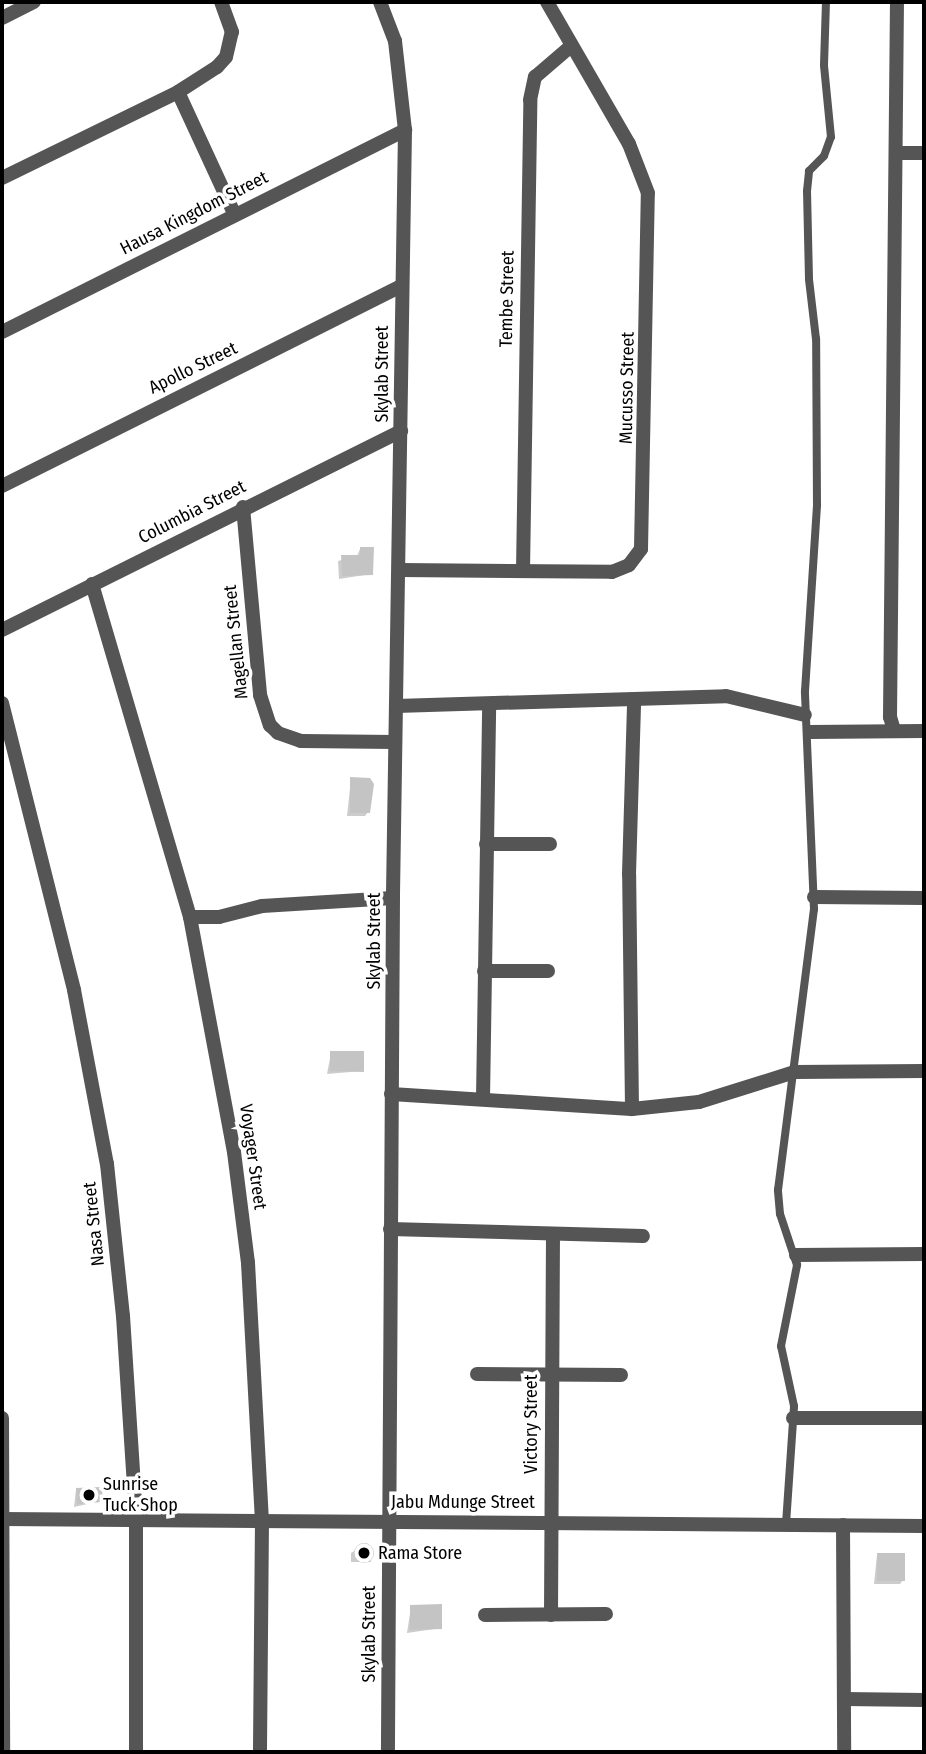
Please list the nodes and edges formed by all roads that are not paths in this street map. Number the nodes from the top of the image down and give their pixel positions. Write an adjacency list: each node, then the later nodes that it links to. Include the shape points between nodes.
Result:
1 (34, 2): 7 (street)
2 (221, 2): 9 (street, via 232,32 226,57)
3 (380, 2): 10 (street, Skylab Street, via 395,41)
4 (547, 2): 8 (street, Mucusso Street)
5 (826, 2): 28 (lane, via 823,55 831,137 824,156 809,171 807,191 816,339 817,505)
6 (897, 2): 11 (street)
7 (2, 18)
8 (571, 46): 21 (street, Tembe Street, via 535,77 530,100); 21 (street, Mucusso Street, via 633,152 648,193 644,537 637,556 622,569)
9 (178, 92): 13 (street); 14 (street)
10 (405, 130): 14 (street, Hausa Kingdom Street); 15 (street, Skylab Street)
11 (897, 153): 12 (street); 29 (street, via 890,717)
12 (924, 153)
13 (2, 178)
14 (234, 213): 16 (street, Hausa Kingdom Street)
15 (402, 286): 17 (street, Skylab Street); 18 (street, Apollo Street)
16 (2, 332)
17 (401, 431): 19 (street, Columbia Street); 20 (street, Skylab Street)
18 (2, 486)
19 (243, 508): 22 (street, Columbia Street); 32 (street, Magellan Street, via 260,695 270,725 301,741)
20 (400, 570): 21 (street, Mucusso Street); 27 (street, Skylab Street)
21 (523, 570)
22 (92, 584): 23 (street, Columbia Street); 38 (street, Voyager Street)
23 (2, 630)
24 (634, 701): 26 (street); 28 (street, via 726,696); 45 (street, via 629,874)
25 (2, 703): 58 (street, Nasa Street, via 74,990 107,1164 123,1316)
26 (489, 704): 27 (street); 33 (street)
27 (396, 706): 32 (street, Skylab Street)
28 (805, 715): 30 (lane)
29 (894, 730): 30 (street); 31 (street)
30 (810, 732): 35 (lane)
31 (924, 732)
32 (396, 742): 36 (street, Skylab Street)
33 (486, 844): 34 (street); 39 (street)
34 (550, 844)
35 (814, 897): 37 (street); 42 (lane)
36 (393, 898): 38 (street, via 262,906 219,917); 43 (street, Skylab Street)
37 (924, 898)
38 (190, 917): 59 (street, Voyager Street, via 237,1176 248,1277)
39 (484, 971): 40 (street); 44 (street)
40 (548, 971)
41 (924, 1071): 42 (street)
42 (794, 1072): 45 (street, via 699,1102); 50 (lane, via 778,1197 783,1227)
43 (391, 1094): 44 (street); 46 (street, Skylab Street)
44 (483, 1099): 45 (street)
45 (632, 1109)
46 (390, 1229): 47 (street); 60 (street, Skylab Street)
47 (553, 1234): 48 (street); 52 (street, Victory Street)
48 (643, 1236)
49 (924, 1254): 50 (street)
50 (796, 1255): 55 (lane, via 796,1280 781,1346)
51 (477, 1374): 52 (street)
52 (551, 1375): 53 (street); 61 (street, Victory Street)
53 (621, 1375)
54 (2, 1418): 57 (street)
55 (793, 1418): 56 (street); 62 (lane)
56 (924, 1418)
57 (4, 1519): 58 (street, Jabu Mdunge Street); 70 (street)
58 (136, 1519): 59 (street, Jabu Mdunge Street); 71 (street, Nasa Street)
59 (262, 1520): 60 (street, Jabu Mdunge Street); 72 (street, Voyager Street)
60 (388, 1521): 61 (street, Jabu Mdunge Street); 73 (street, Skylab Street)
61 (550, 1522): 62 (street, Jabu Mdunge Street); 66 (street, Victory Street)
62 (786, 1524): 63 (street, Jabu Mdunge Street)
63 (843, 1525): 64 (street, Jabu Mdunge Street); 68 (street)
64 (924, 1526)
65 (485, 1615): 66 (street)
66 (551, 1615): 67 (street)
67 (606, 1615)
68 (844, 1699): 69 (street); 74 (street)
69 (924, 1700)
70 (3, 1752)
71 (136, 1752)
72 (260, 1752)
73 (388, 1752)
74 (844, 1752)

